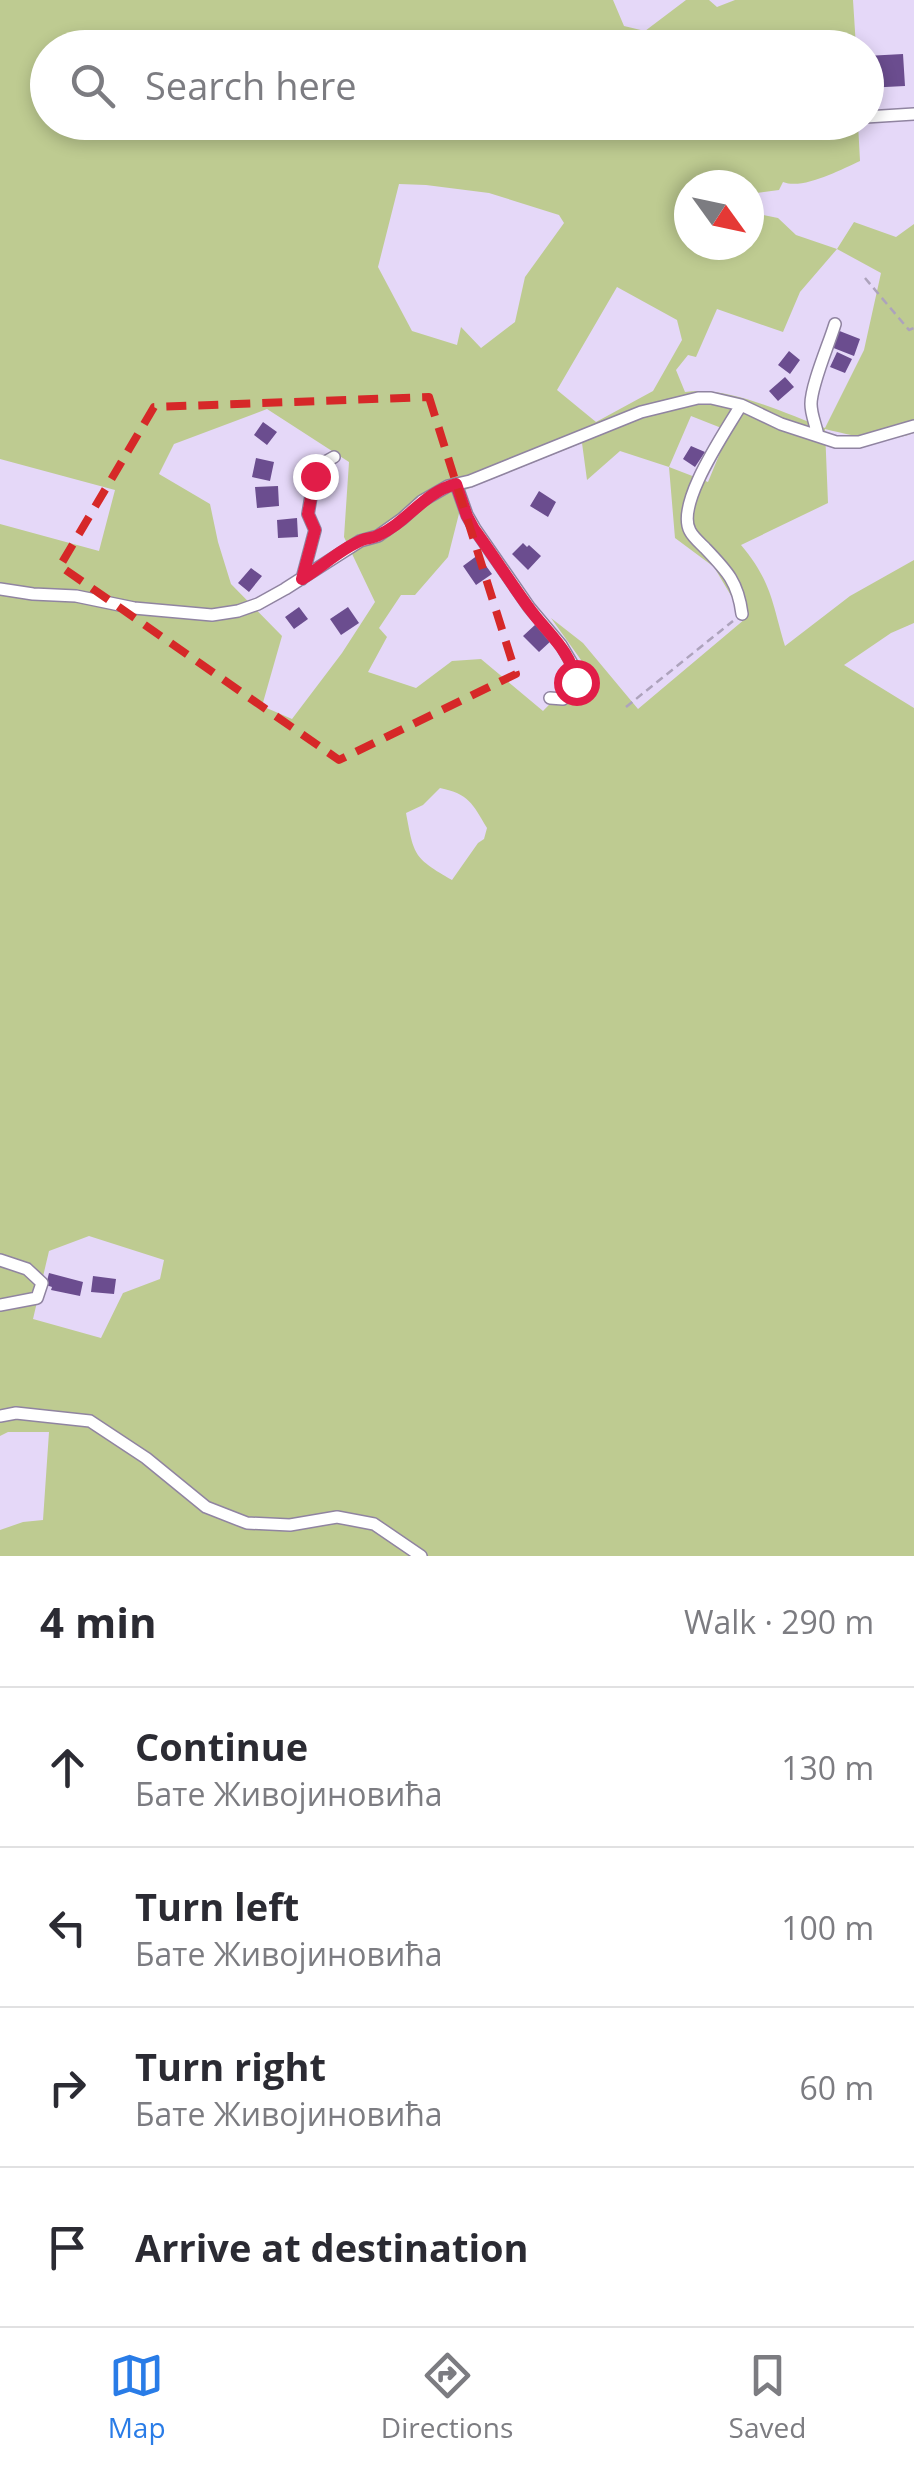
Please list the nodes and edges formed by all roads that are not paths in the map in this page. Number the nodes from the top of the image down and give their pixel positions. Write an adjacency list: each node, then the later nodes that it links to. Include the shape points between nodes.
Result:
1 (914, 114): 2 (street)
2 (884, 116)
3 (836, 324): 6 (street, via 811,400)
4 (740, 406): 6 (street); 8 (street, via 712,398 680,401); 11 (street, via 693,488 686,514 688,529 739,592)
5 (914, 426): 6 (street, via 859,442)
6 (818, 436)
7 (334, 457): 9 (street, via 316,467 308,514 315,530)
8 (456, 484): 9 (street); 12 (street, via 474,529 574,667 572,694)
9 (302, 579): 10 (street, via 258,604 212,615)
10 (0, 589)
11 (742, 614)
12 (550, 698)
13 (0, 1260): 14 (street, via 27,1269 42,1283 36,1298)
14 (0, 1305)
15 (0, 1416): 16 (street, via 90,1421 206,1506 247,1523 336,1517 374,1524)
16 (421, 1556)

